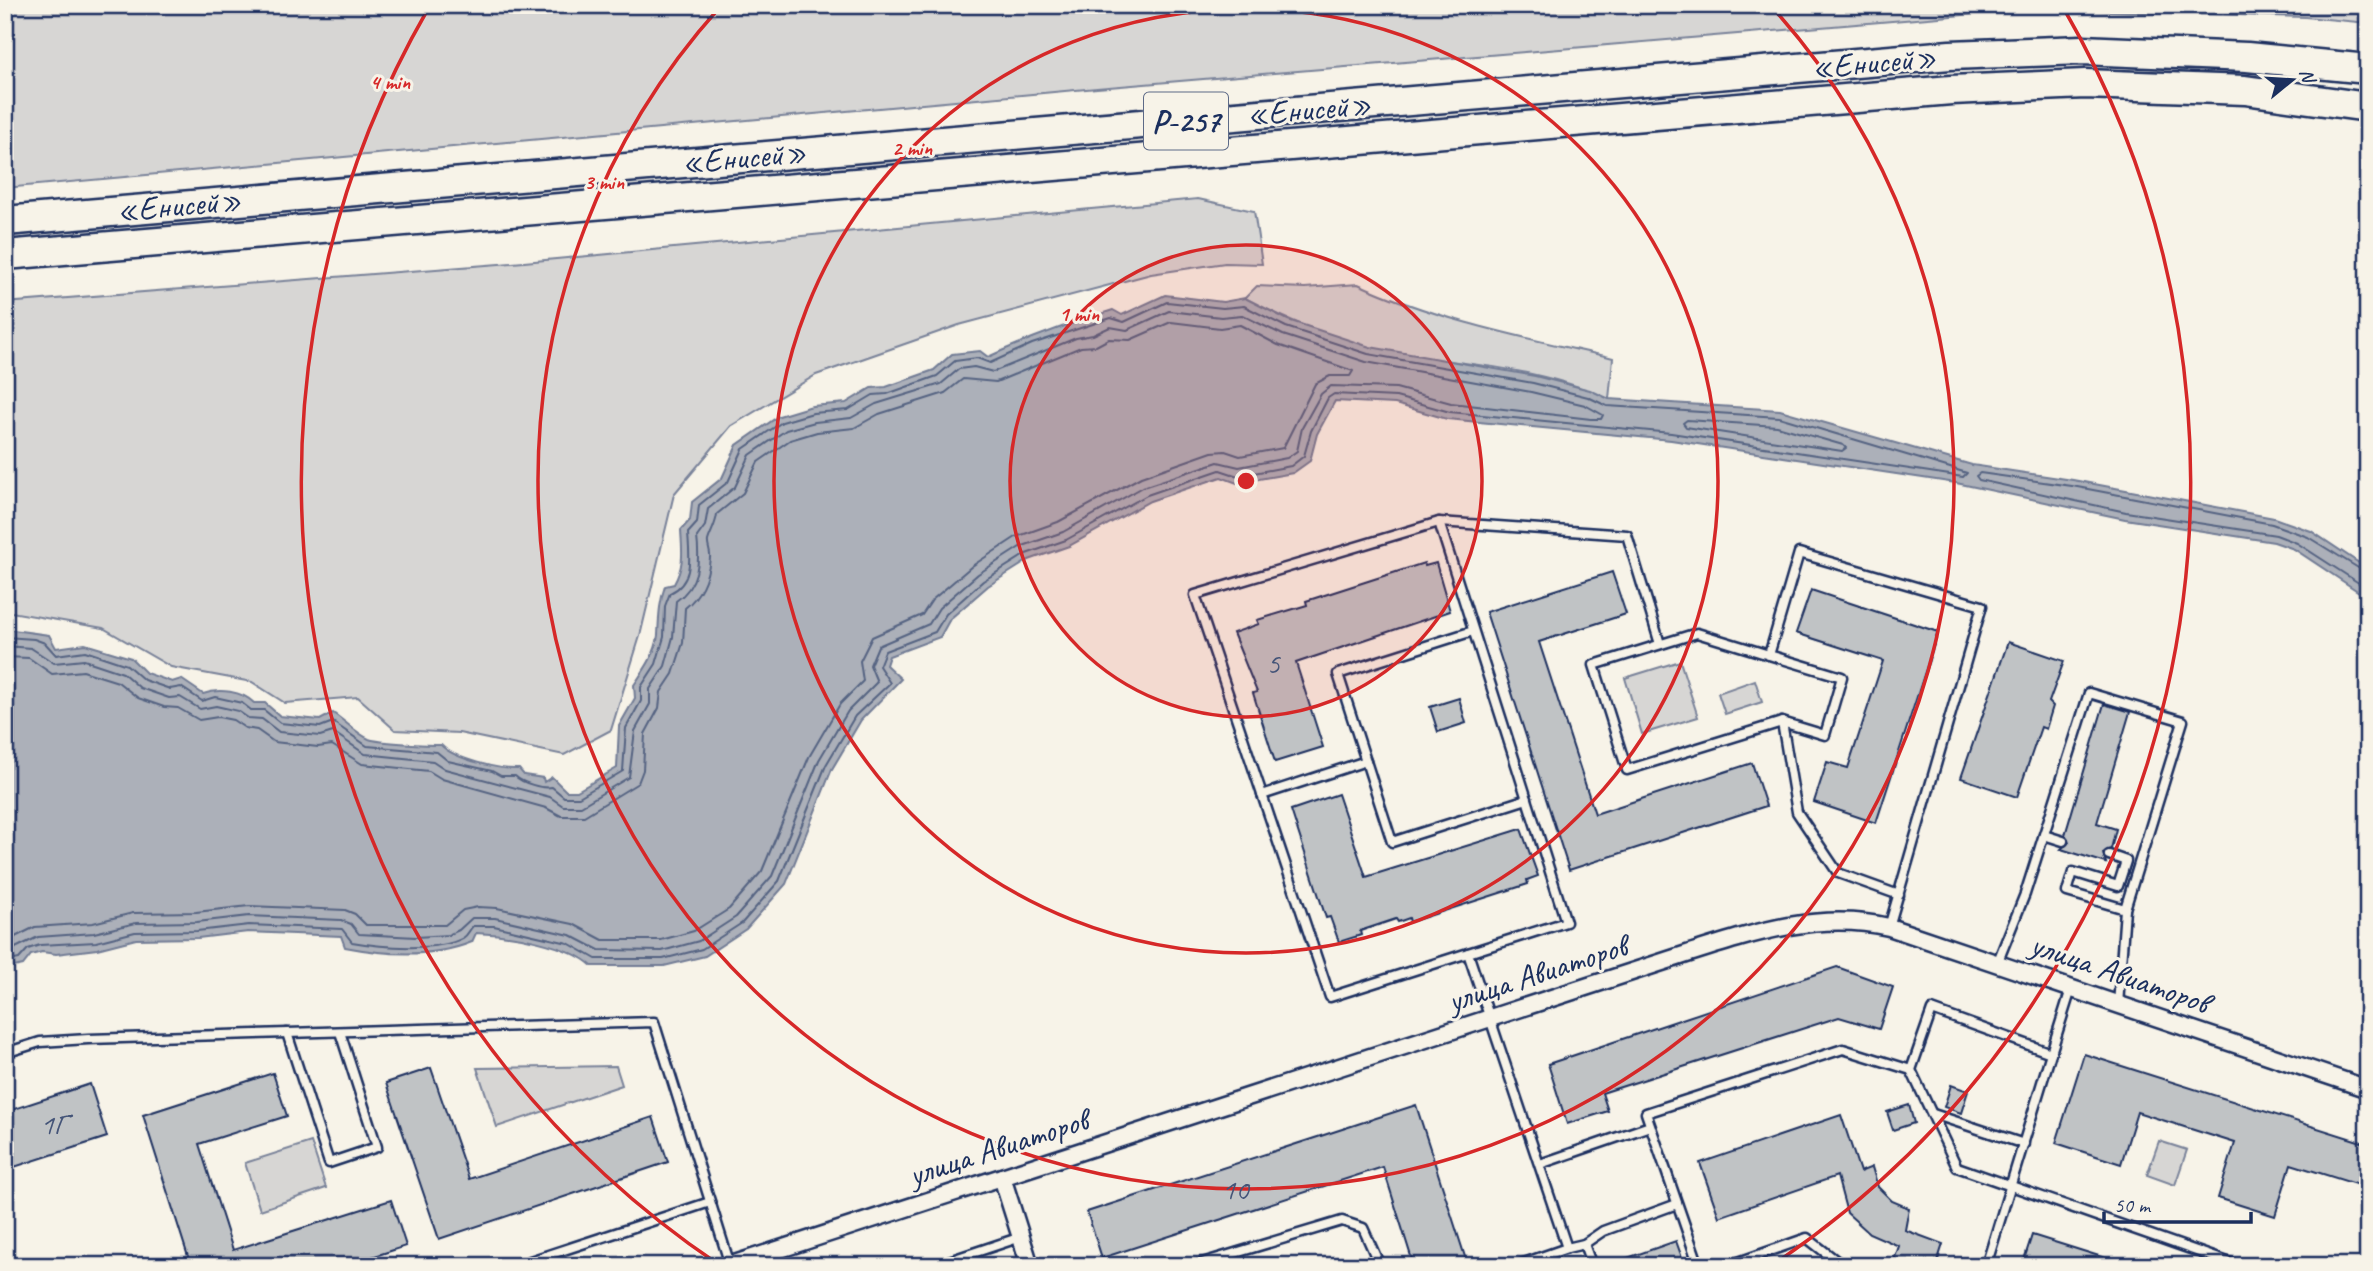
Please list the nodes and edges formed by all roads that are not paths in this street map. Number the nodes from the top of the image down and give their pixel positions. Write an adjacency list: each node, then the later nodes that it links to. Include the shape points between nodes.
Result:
1 (2368, 69): 3 (highway, «Енисей» / Р-257, via 2247,57 2082,50 1950,55)
2 (2368, 107): 4 (highway, «Енисей» / Р-257, via 2245,90 2085,84 1951,90)
3 (5, 221)
4 (5, 255)
5 (1439, 522): 6 (lane); 7 (lane, via 1628,535); 11 (lane, via 1195,595)
6 (1473, 631): 10 (lane, via 1338,674); 12 (lane)
7 (1660, 644): 8 (lane, via 1697,633); 9 (lane, via 1594,665 1627,771)
8 (1769, 655): 9 (lane, via 1842,677 1825,735); 16 (lane, via 1799,553 1982,606)
9 (1782, 722): 16 (lane, via 1797,812 1838,873)
10 (1366, 761): 11 (lane); 12 (lane, via 1392,842)
11 (1262, 795): 19 (lane, via 1330,997)
12 (1527, 799): 19 (lane, via 1566,922)
13 (2044, 835): 14 (lane); 17 (lane, via 2089,693 2183,721); 20 (lane)
14 (2063, 841)
15 (2109, 855): 17 (lane, via 2126,861 2118,886 2073,872 2067,892)
16 (1899, 895): 18 (lane)
17 (2125, 909): 22 (lane)
18 (1889, 927): 20 (street, улица Авиаторов); 23 (street, улица Авиаторов, via 1866,922 1787,925)
19 (1468, 953): 23 (lane)
20 (1997, 961): 21 (street, улица Авиаторов)
21 (2071, 989): 22 (street, улица Авиаторов); 27 (lane)
22 (2118, 1005): 29 (street, улица Авиаторов)
23 (1489, 1021): 33 (lane); 34 (street, улица Авиаторов)
24 (340, 1032): 25 (lane); 25 (lane, via 377,1147 329,1163); 36 (lane, via 654,1022)
25 (287, 1033): 26 (lane, via 40,1042)
26 (5, 1052)
27 (2051, 1054): 28 (lane, via 1933,1010); 32 (lane)
28 (1911, 1070): 30 (lane); 31 (lane, via 1843,1049 1646,1113)
29 (2368, 1089)
30 (1933, 1114): 32 (lane); 35 (lane, via 1957,1167)
31 (1650, 1126): 33 (lane); 37 (lane)
32 (2024, 1144): 35 (lane)
33 (1540, 1164): 40 (lane)
34 (1002, 1177): 38 (street); 41 (street, улица Авиаторов)
35 (2012, 1185): 52 (lane); 53 (lane)
36 (710, 1202): 41 (lane); 42 (lane)
37 (1677, 1204): 39 (lane, via 1603,1231); 49 (lane)
38 (1021, 1237): 43 (lane); 44 (street)
39 (1584, 1244): 40 (lane); 48 (lane)
40 (1567, 1248): 47 (lane)
41 (729, 1265)
42 (515, 1266)
43 (934, 1266)
44 (1030, 1266)
45 (1192, 1266): 46 (lane, via 1342,1221 1363,1228)
46 (1380, 1266)
47 (1515, 1266)
48 (1592, 1266)
49 (1699, 1266)
50 (1727, 1266): 51 (lane, via 1807,1238)
51 (1843, 1266)
52 (1986, 1266)
53 (2239, 1266)

